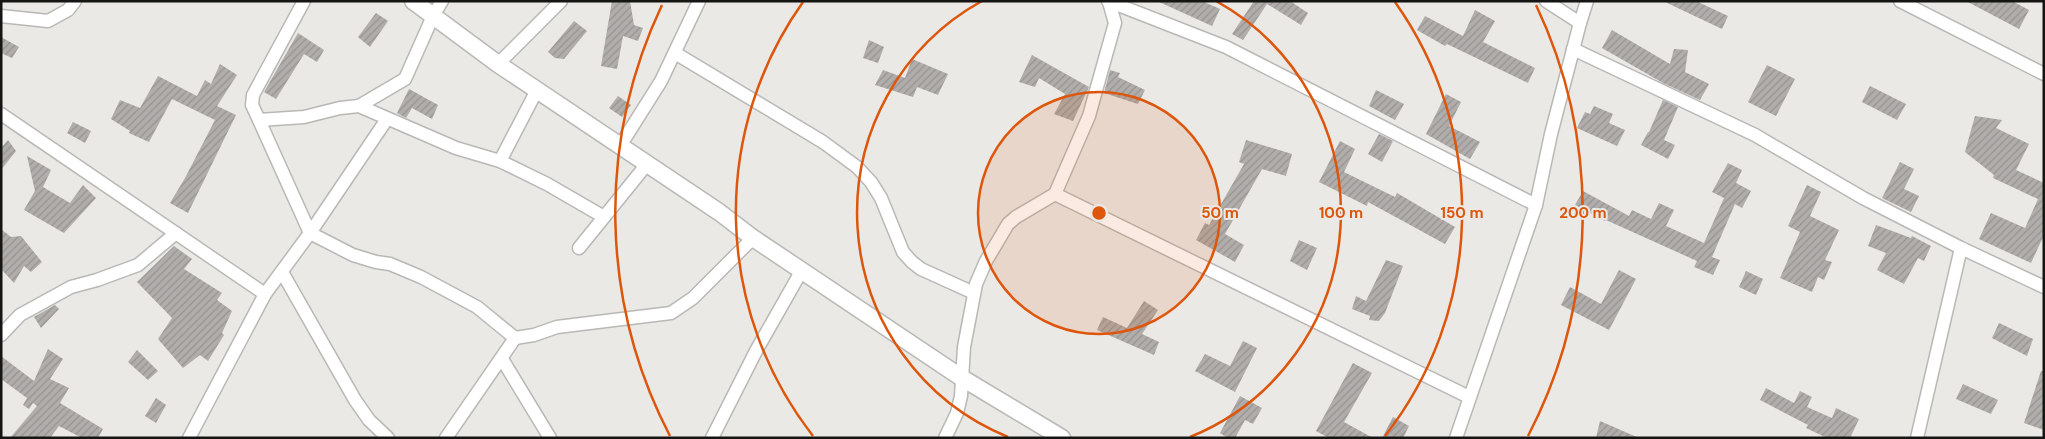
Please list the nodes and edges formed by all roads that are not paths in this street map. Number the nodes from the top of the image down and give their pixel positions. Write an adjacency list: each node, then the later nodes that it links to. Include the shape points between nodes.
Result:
1 (74, 1): 11 (street, via 68,10 48,21)
2 (304, 1): 22 (street, via 256,88 252,100)
3 (413, 1): 12 (street)
4 (442, 1): 12 (street)
5 (561, 1): 16 (street)
6 (699, 1): 15 (street)
7 (1546, 1): 13 (street)
8 (1587, 1): 13 (street)
9 (1900, 1): 17 (street)
10 (1109, 2): 26 (street, via 1115,23 1097,87 1085,125); 27 (street, via 1226,47)
11 (1, 16)
12 (433, 16): 16 (street); 19 (street, via 404,79)
13 (1580, 23): 14 (street)
14 (1573, 49): 27 (street); 33 (street, via 1755,135 1863,198)
15 (674, 53): 23 (street); 37 (street, via 823,142 857,167 872,182 903,252 912,262)
16 (498, 64): 18 (street)
17 (2044, 74)
18 (537, 90): 23 (street); 24 (street)
19 (359, 106): 21 (street); 22 (street, via 304,117)
20 (1, 114): 29 (street)
21 (387, 119): 24 (street, via 456,148); 30 (street)
22 (259, 120): 30 (street)
23 (620, 146): 25 (street)
24 (500, 161): 28 (street)
25 (648, 164): 28 (street); 31 (street)
26 (1054, 194): 37 (street, via 1008,224 986,261); 43 (street)
27 (1536, 205): 43 (street)
28 (604, 217): 32 (street)
29 (176, 233): 38 (street); 39 (street, via 138,265 71,287 20,314)
30 (310, 233): 35 (street); 40 (street, via 352,255 390,264 477,306)
31 (753, 238): 34 (street); 40 (street, via 693,298 671,313 557,327)
32 (579, 248)
33 (1961, 248): 36 (street); 52 (street)
34 (802, 270): 42 (street); 48 (street)
35 (282, 272): 38 (street); 45 (street, via 355,400 369,420)
36 (2044, 287)
37 (974, 293): 42 (street)
38 (265, 294): 44 (street)
39 (1, 335)
40 (515, 338): 41 (street)
41 (502, 358): 46 (street); 47 (street)
42 (962, 378): 49 (street, via 956,413); 50 (street)
43 (1469, 397): 51 (street)
44 (189, 438)
45 (388, 438)
46 (446, 438)
47 (550, 438)
48 (712, 438)
49 (945, 438)
50 (1062, 438)
51 (1456, 438)
52 (1916, 438)

